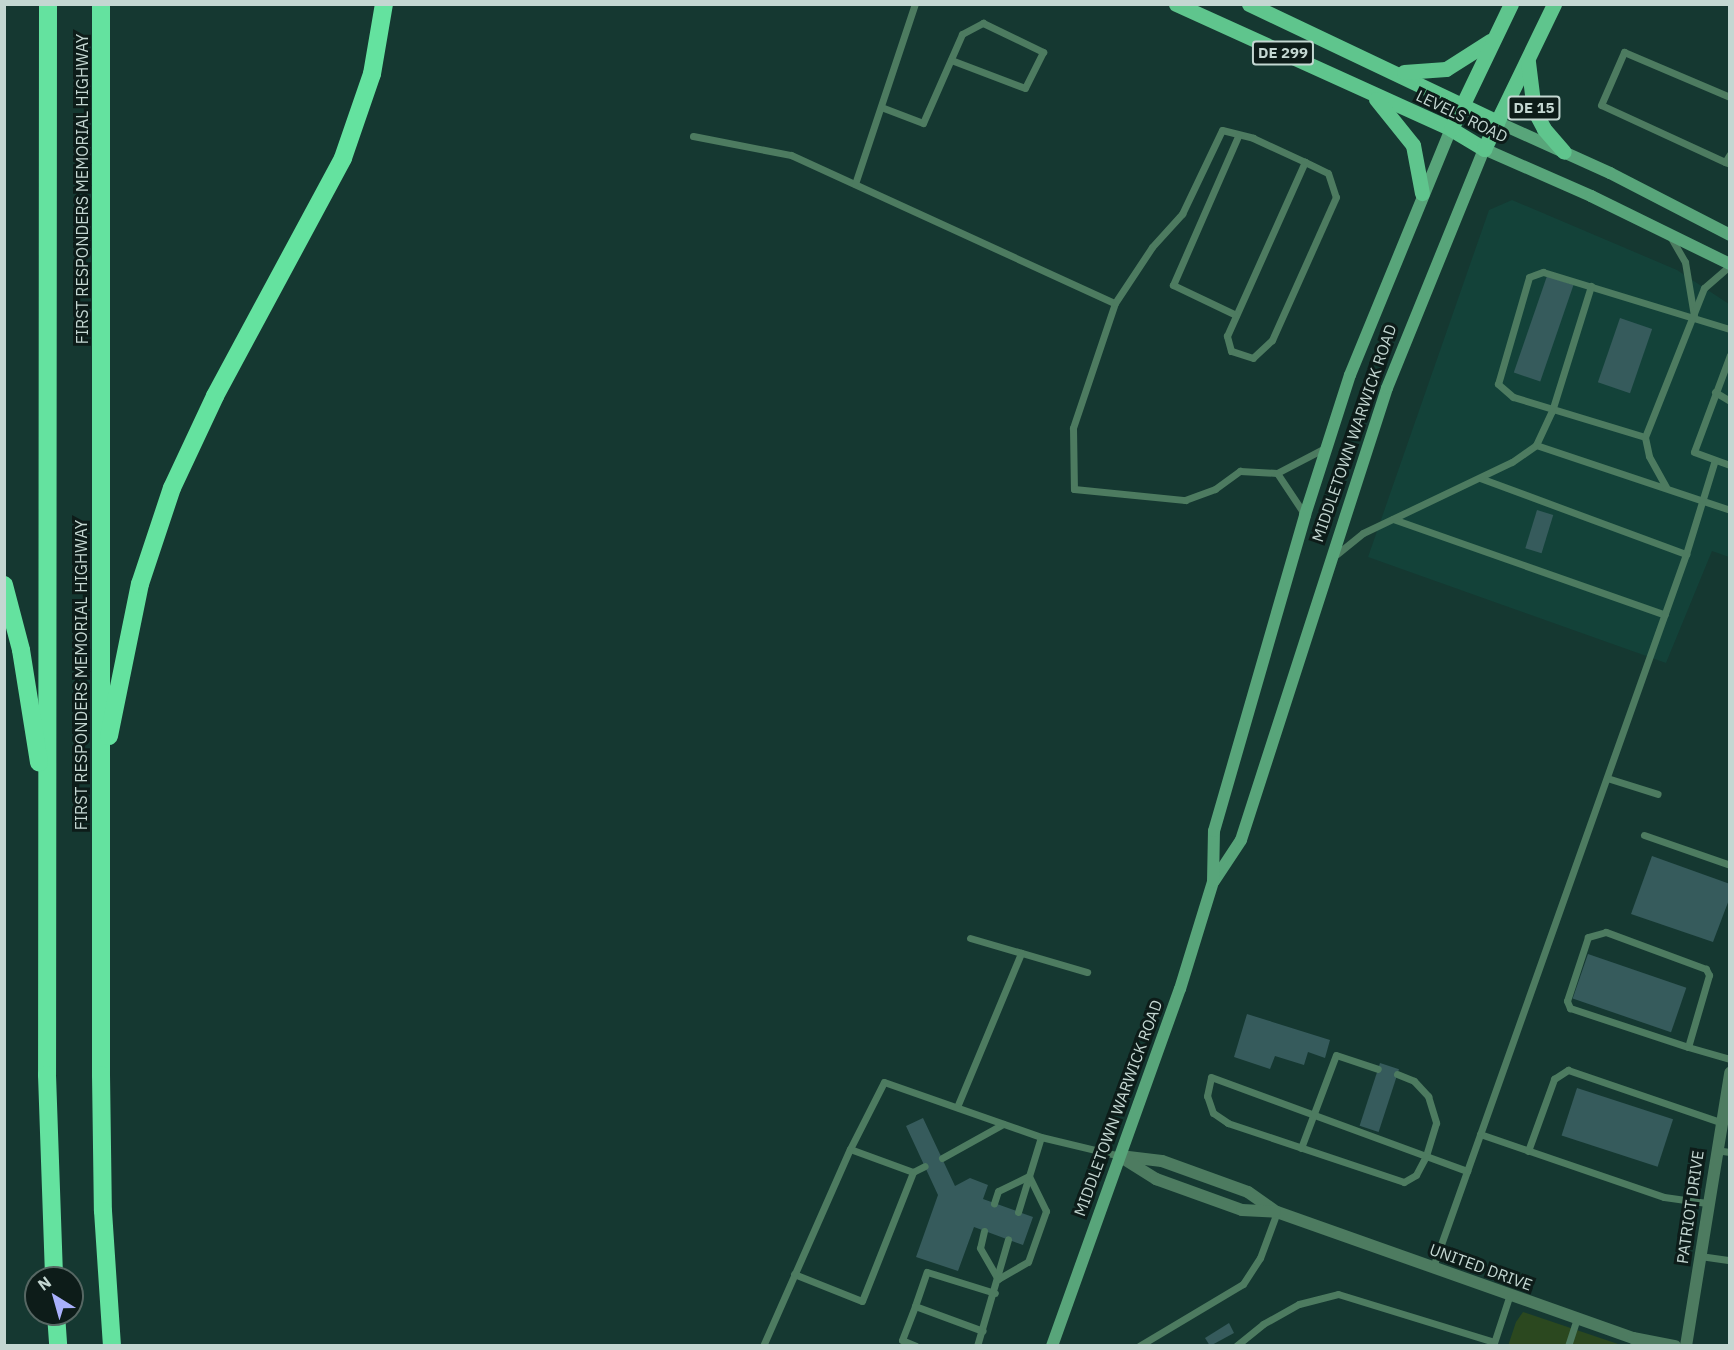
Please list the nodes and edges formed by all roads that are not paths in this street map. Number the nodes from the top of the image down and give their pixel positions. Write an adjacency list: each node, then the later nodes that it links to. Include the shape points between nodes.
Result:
1 (48, 4): 59 (highway, FIRST RESPONDERS MEMORIAL HIGHWAY)
2 (101, 4): 57 (highway, FIRST RESPONDERS MEMORIAL HIGHWAY)
3 (384, 4): 57 (highway, via 372,74 343,158 192,442 153,538 127,639)
4 (915, 4): 16 (lane)
5 (1176, 4): 13 (main road, LEVELS ROAD / DE 299)
6 (1249, 4): 12 (main road, LEVELS ROAD / DE 299)
7 (1511, 4): 9 (main road, MIDDLETOWN WARWICK ROAD)
8 (1554, 4): 10 (main road, MIDDLETOWN WARWICK ROAD / DE 15)
9 (1494, 37): 12 (main road, DE 299, via 1446,69); 15 (main road, MIDDLETOWN WARWICK ROAD)
10 (1528, 56): 17 (main road, MIDDLETOWN WARWICK ROAD); 22 (main road, DE 15, via 1528,86 1534,110)
11 (951, 60): 11 (lane, via 962,34 982,23 1043,52 1025,88); 16 (lane, via 923,123)
12 (1398, 72): 15 (main road, LEVELS ROAD / DE 299)
13 (1370, 92): 18 (main road, LEVELS ROAD / DE 299); 27 (main road, via 1411,141 1418,158)
14 (1730, 97): 25 (lane, via 1624,52 1601,105)
15 (1462, 104): 17 (main road, LEVELS ROAD / DE 15); 18 (main road, MIDDLETOWN WARWICK ROAD)
16 (881, 107): 26 (lane)
17 (1497, 122): 21 (main road, MIDDLETOWN WARWICK ROAD); 22 (street, LEVELS ROAD / DE 15)
18 (1451, 129): 21 (main road, LEVELS ROAD); 27 (street, MIDDLETOWN WARWICK ROAD)
19 (693, 136): 26 (lane, via 791,154)
20 (1238, 136): 24 (lane, via 1253,138); 32 (lane, via 1222,130 1182,214 1152,247); 33 (lane, via 1173,285)
21 (1484, 149): 28 (street, LEVELS ROAD); 53 (street, MIDDLETOWN WARWICK ROAD, via 1386,388)
22 (1564, 152): 29 (street, LEVELS ROAD / DE 15)
23 (1730, 154): 25 (lane)
24 (1305, 162): 33 (lane); 33 (lane, via 1328,173 1336,197 1272,340 1252,358 1231,351 1227,336)
25 (1727, 163)
26 (855, 184): 32 (lane)
27 (1422, 193): 42 (street, MIDDLETOWN WARWICK ROAD, via 1350,375)
28 (1667, 232): 30 (street, LEVELS ROAD); 34 (lane, via 1685,262)
29 (1730, 235)
30 (1730, 264): 34 (lane, via 1706,284)
31 (1591, 286): 34 (lane); 39 (lane); 39 (lane, via 1543,272 1528,277 1498,384 1513,397)
32 (1115, 303): 45 (lane, via 1073,428 1074,489 1185,500 1215,489 1240,471)
33 (1236, 315)
34 (1695, 318): 35 (lane); 40 (lane)
35 (1730, 329)
36 (1730, 355): 37 (lane)
37 (1715, 392): 38 (lane); 43 (lane, via 1694,452)
38 (1730, 401)
39 (1552, 411): 40 (lane); 41 (lane)
40 (1645, 437): 47 (lane, via 1649,456)
41 (1536, 445): 46 (lane); 47 (lane)
42 (1327, 447): 45 (lane); 50 (street, MIDDLETOWN WARWICK ROAD)
43 (1715, 460): 44 (lane); 48 (lane)
44 (1730, 465)
45 (1277, 473): 50 (lane)
46 (1480, 478): 51 (lane); 52 (lane)
47 (1666, 488): 48 (lane)
48 (1700, 500): 49 (lane); 52 (lane)
49 (1730, 510)
50 (1305, 515): 62 (street, MIDDLETOWN WARWICK ROAD, via 1214,831)
51 (1393, 519): 53 (lane, via 1351,541); 55 (lane)
52 (1686, 554): 55 (lane)
53 (1329, 563): 62 (street, MIDDLETOWN WARWICK ROAD, via 1241,840)
54 (4, 585): 59 (highway, via 21,650)
55 (1665, 615): 56 (lane)
56 (1607, 778): 58 (lane); 75 (lane)
57 (101, 782): 109 (highway, FIRST RESPONDERS MEMORIAL HIGHWAY, via 103,1211)
58 (1658, 794)
59 (48, 816): 97 (highway, FIRST RESPONDERS MEMORIAL HIGHWAY, via 47,1075)
60 (1644, 835): 61 (lane)
61 (1730, 865)
62 (1213, 882): 82 (street, MIDDLETOWN WARWICK ROAD, via 1180,989)
63 (970, 938): 64 (lane)
64 (1021, 953): 65 (lane); 71 (lane)
65 (1087, 972)
66 (1688, 1047): 66 (lane, via 1709,975 1706,969 1606,932 1588,937 1567,1001 1570,1008); 67 (lane)
67 (1730, 1059)
68 (1378, 1069): 72 (lane, via 1336,1055)
69 (1730, 1073): 73 (street, PATRIOT DRIVE)
70 (1397, 1074): 83 (lane, via 1414,1081 1428,1096 1436,1123)
71 (957, 1107): 74 (lane); 78 (lane, via 884,1082)
72 (1312, 1114): 77 (lane); 77 (lane, via 1211,1077 1207,1096 1213,1113 1228,1123); 83 (lane)
73 (1720, 1122): 79 (street, PATRIOT DRIVE); 80 (lane, via 1568,1070 1554,1079)
74 (1003, 1124): 76 (lane); 84 (lane)
75 (1480, 1134): 80 (lane); 86 (lane)
76 (1041, 1137): 82 (lane); 88 (lane)
77 (1301, 1148): 83 (lane, via 1404,1182 1416,1175)
78 (850, 1149): 87 (lane); 99 (lane)
79 (1715, 1150): 81 (lane); 90 (street, PATRIOT DRIVE)
80 (1528, 1151): 90 (lane, via 1664,1197)
81 (1730, 1152)
82 (1120, 1156): 92 (street, UNITED DRIVE, via 1162,1161 1248,1192); 92 (street, UNITED DRIVE, via 1166,1183 1242,1210); 113 (street, MIDDLETOWN WARWICK ROAD)
83 (1425, 1156): 86 (lane)
84 (942, 1158)
85 (925, 1166): 87 (lane)
86 (1467, 1171): 98 (lane)
87 (913, 1172): 99 (lane, via 862,1301)
88 (1029, 1176): 89 (lane, via 998,1191); 91 (lane); 100 (lane, via 1046,1211 1028,1262)
89 (994, 1203)
90 (1707, 1203): 95 (street, PATRIOT DRIVE)
91 (1018, 1212)
92 (1277, 1212): 98 (street, UNITED DRIVE); 114 (lane, via 1260,1258 1243,1284)
93 (984, 1231): 100 (lane, via 980,1248)
94 (1008, 1239): 100 (lane)
95 (1700, 1256): 96 (lane); 118 (street, PATRIOT DRIVE)
96 (1730, 1260)
97 (54, 1266)
98 (1432, 1267): 102 (street, UNITED DRIVE)
99 (794, 1274): 110 (lane)
100 (998, 1279): 101 (lane)
101 (995, 1293): 103 (lane, via 927,1272); 106 (lane)
102 (1510, 1294): 104 (street, UNITED DRIVE); 107 (lane)
103 (915, 1305): 106 (lane); 111 (lane, via 902,1340)
104 (1577, 1318): 116 (lane); 117 (street, UNITED DRIVE, via 1633,1338)
105 (57, 1326): 108 (highway)
106 (982, 1330): 112 (lane)
107 (1494, 1344): 115 (lane, via 1338,1294 1299,1304 1263,1324)
108 (58, 1346)
109 (112, 1346)
110 (763, 1346)
111 (916, 1346)
112 (977, 1346)
113 (1052, 1346)
114 (1140, 1346)
115 (1236, 1346)
116 (1568, 1346)
117 (1675, 1346)
118 (1686, 1346)

